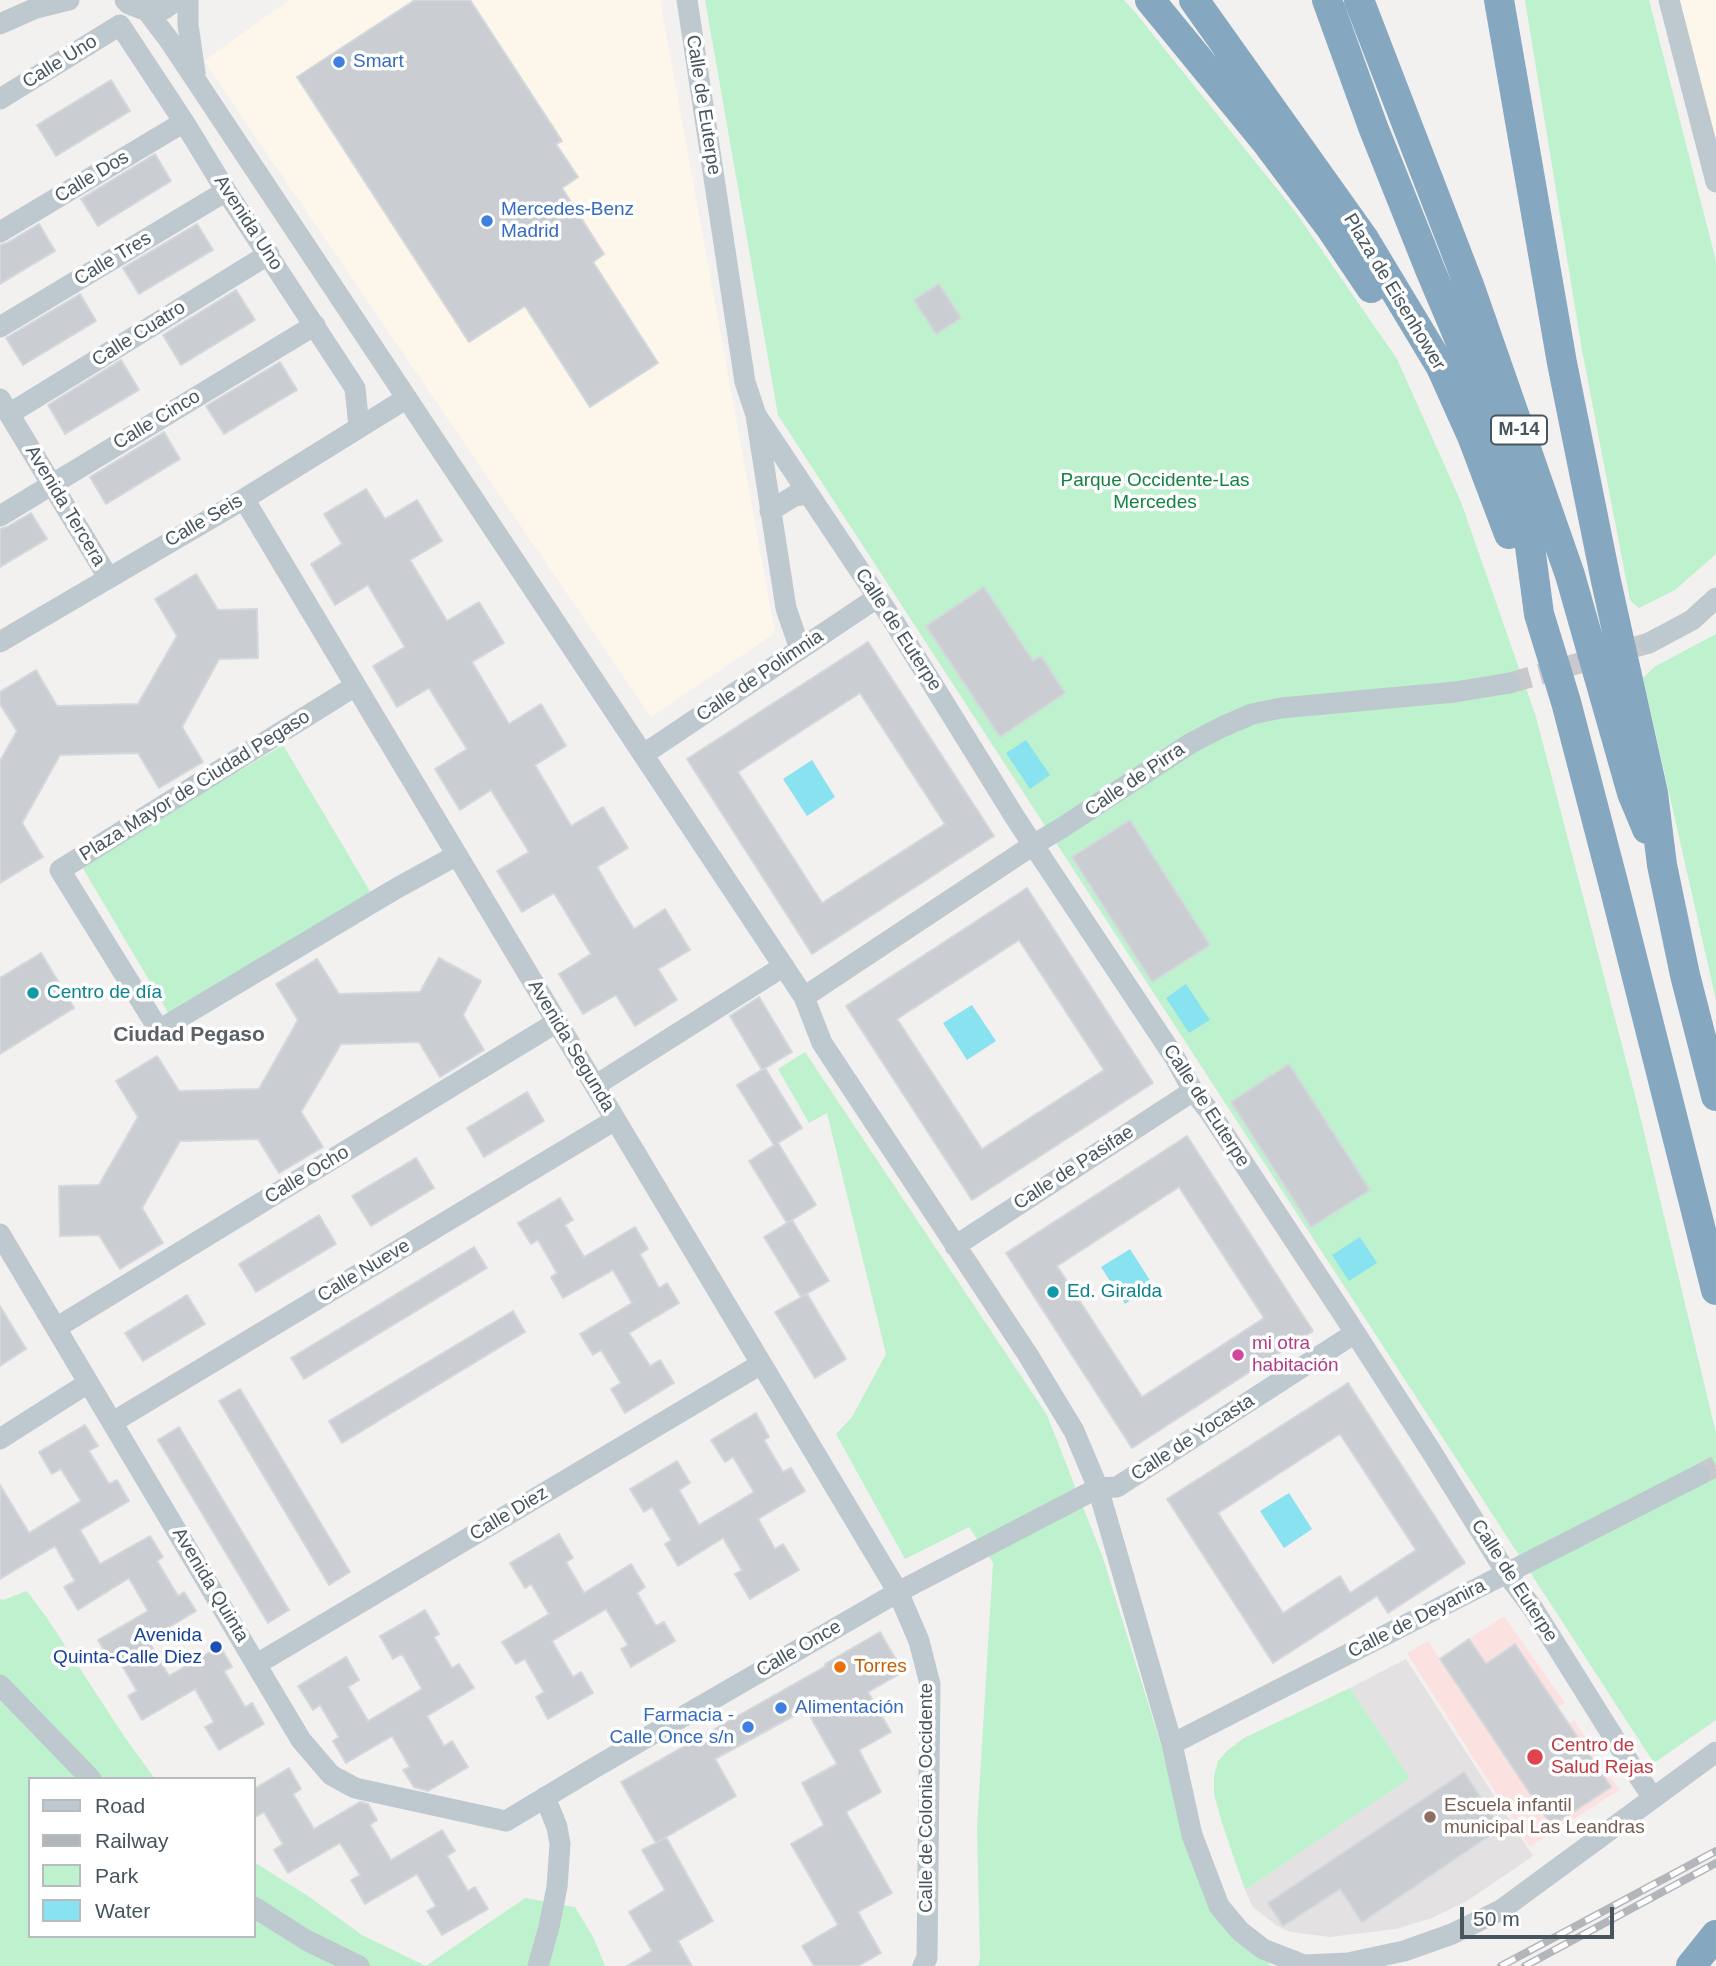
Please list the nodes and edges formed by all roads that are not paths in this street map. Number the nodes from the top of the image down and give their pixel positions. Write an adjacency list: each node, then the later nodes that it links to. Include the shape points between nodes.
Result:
1 (32, 0): 13 (street)
2 (69, 0): 14 (street)
3 (177, 0): 12 (street, via 164,9)
4 (188, 0): 16 (street)
5 (687, 0): 27 (street, Calle de Euterpe, via 745,382)
6 (1150, 0): 29 (highway, via 1330,227)
7 (1194, 0): 29 (highway, Plaza de Eisenhower, via 1364,239 1441,367)
8 (1326, 0): 38 (highway, M-14, via 1490,411 1530,539)
9 (1360, 0): 47 (highway, M-14, via 1470,288 1570,575 1632,793)
10 (1499, 0): 47 (highway, via 1562,363 1653,793)
11 (1669, 0): 19 (street)
12 (129, 4): 16 (street, via 169,40)
13 (0, 19)
14 (0, 24)
15 (120, 25): 17 (street, Calle Uno); 18 (street, Avenida Uno)
16 (195, 79): 25 (street)
17 (0, 99)
18 (184, 122): 20 (street, Avenida Uno); 21 (street, Calle Dos)
19 (1716, 182)
20 (226, 191): 22 (street, Avenida Uno); 24 (street, Calle Tres)
21 (0, 232)
22 (269, 254): 23 (street, Avenida Uno); 26 (street, Calle Cuatro)
23 (315, 325): 28 (street, Avenida Uno, via 355,388); 30 (street, Calle Cinco)
24 (0, 327)
25 (407, 398): 28 (street, Calle Seis); 44 (street)
26 (4, 407): 30 (street, Avenida Tercera)
27 (756, 415): 31 (street, Calle de Euterpe); 33 (street, Calle de Euterpe)
28 (359, 427): 32 (street, Calle Seis)
29 (1472, 436): 38 (highway, Plaza de Eisenhower)
30 (52, 484): 34 (street, Calle Cinco); 35 (street, Avenida Tercera)
31 (809, 494): 33 (street, via 794,496); 36 (street, Calle de Euterpe)
32 (244, 499): 35 (street, Calle Seis); 43 (street, Avenida Segunda)
33 (770, 511): 41 (street, Calle de Euterpe, via 786,608)
34 (0, 516)
35 (108, 577): 39 (street, Calle Seis)
36 (877, 597): 41 (street, Calle de Polimnia); 45 (street, Calle de Euterpe)
37 (1713, 603): 40 (street)
38 (1539, 614): 57 (highway, M-14, via 1566,702)
39 (0, 642)
40 (1649, 643)
41 (800, 649): 44 (street, Calle de Polimnia)
42 (1510, 683): 45 (street, Calle de Pirra, via 1252,714 1191,743)
43 (355, 686): 46 (street, Avenida Segunda); 46 (street, Plaza Mayor de Ciudad Pegaso, via 60,870 159,1030)
44 (644, 754): 48 (street)
45 (1033, 845): 49 (street, Calle de Pirra); 52 (street, Calle de Euterpe)
46 (457, 855): 50 (street, Avenida Segunda)
47 (1662, 865): 53 (highway, M-14)
48 (784, 966): 49 (street); 51 (street)
49 (804, 997): 56 (street, via 822,1042)
50 (557, 1022): 51 (street, Avenida Segunda); 58 (street, Calle Ocho)
51 (596, 1085): 54 (street, Avenida Segunda)
52 (1193, 1091): 56 (street, Calle de Pasifae); 59 (street, Calle de Euterpe)
53 (1716, 1096)
54 (615, 1120): 60 (street, Avenida Segunda); 62 (street, Calle Nueve)
55 (0, 1234): 58 (street, Avenida Quinta)
56 (955, 1246): 65 (street, via 1074,1431)
57 (1716, 1290)
58 (56, 1328): 61 (street, Avenida Quinta)
59 (1355, 1333): 65 (street, Calle de Yocasta, via 1117,1487); 66 (street, Calle de Euterpe)
60 (761, 1364): 67 (street, Avenida Segunda); 68 (street, Calle Diez)
61 (88, 1384): 62 (street, Avenida Quinta); 63 (street)
62 (113, 1422): 68 (street, Avenida Quinta)
63 (0, 1439)
64 (1699, 1475): 66 (street, Calle de Deyanira)
65 (1098, 1488): 67 (street, Calle Once); 70 (street)
66 (1507, 1574): 70 (street, Calle de Deyanira); 74 (street, Calle de Euterpe, via 1535,1610)
67 (898, 1592): 73 (street, Calle Once); 80 (street, Calle de Colonia Occidente, via 919,1641 930,1684 927,1958)
68 (257, 1664): 75 (street, Avenida Quinta, via 301,1740 331,1775 355,1788)
69 (0, 1685): 72 (street)
70 (1172, 1744): 74 (street, via 1192,1835 1219,1906 1263,1949 1304,1965 1360,1961 1452,1934 1501,1910)
71 (1716, 1752): 74 (street)
72 (88, 1777)
73 (545, 1797): 75 (street, Calle Once); 79 (street, via 560,1844 557,1887)
74 (1653, 1798)
75 (506, 1821)
76 (256, 1908): 78 (street)
77 (1716, 1935): 81 (highway)
78 (359, 1966)
79 (538, 1966)
80 (923, 1966)
81 (1691, 1966)

